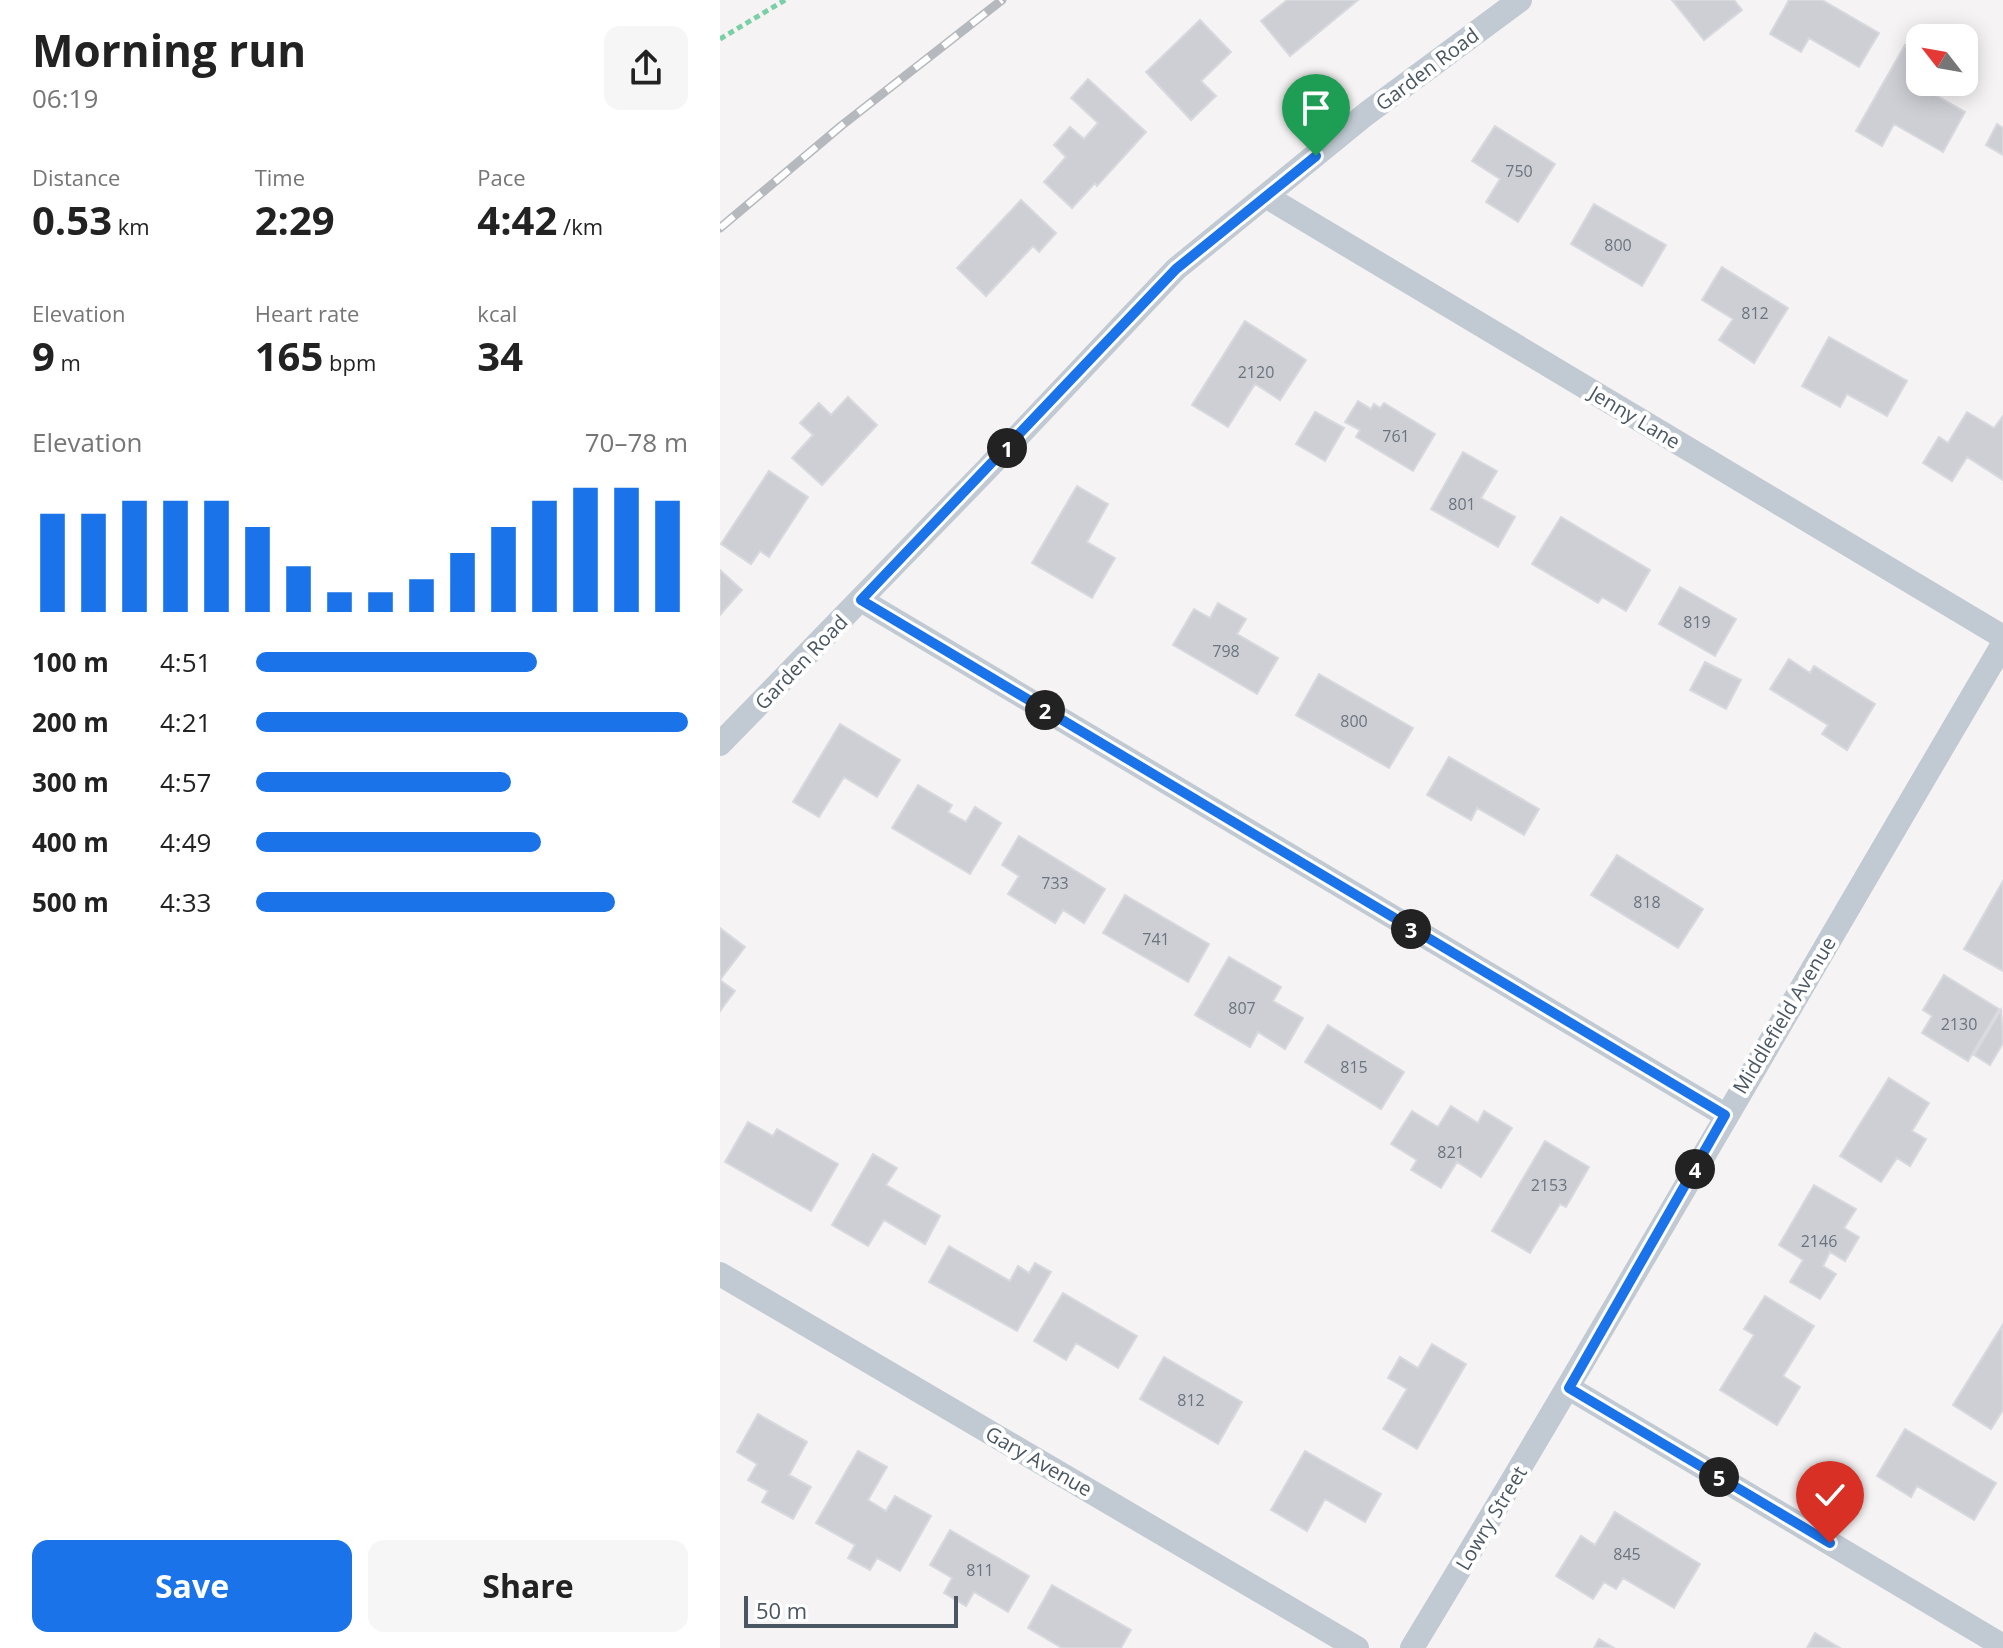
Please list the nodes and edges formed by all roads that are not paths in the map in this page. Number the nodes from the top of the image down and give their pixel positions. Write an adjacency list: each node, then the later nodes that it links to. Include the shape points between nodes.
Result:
1 (1520, 0): 2 (street, Garden Road, via 1366,114)
2 (1267, 197): 3 (street, Garden Road, via 1176,269); 4 (street, Jenny Lane)
3 (861, 600): 6 (street, Garden Road); 7 (street)
4 (2003, 637)
5 (2003, 644): 7 (street, Middlefield Avenue)
6 (720, 744)
7 (1725, 1115): 9 (street, Middlefield Avenue)
8 (720, 1274): 11 (street, Gary Avenue)
9 (1569, 1388): 10 (street); 12 (street, Lowry Street)
10 (2003, 1646)
11 (1357, 1648)
12 (1412, 1648)

